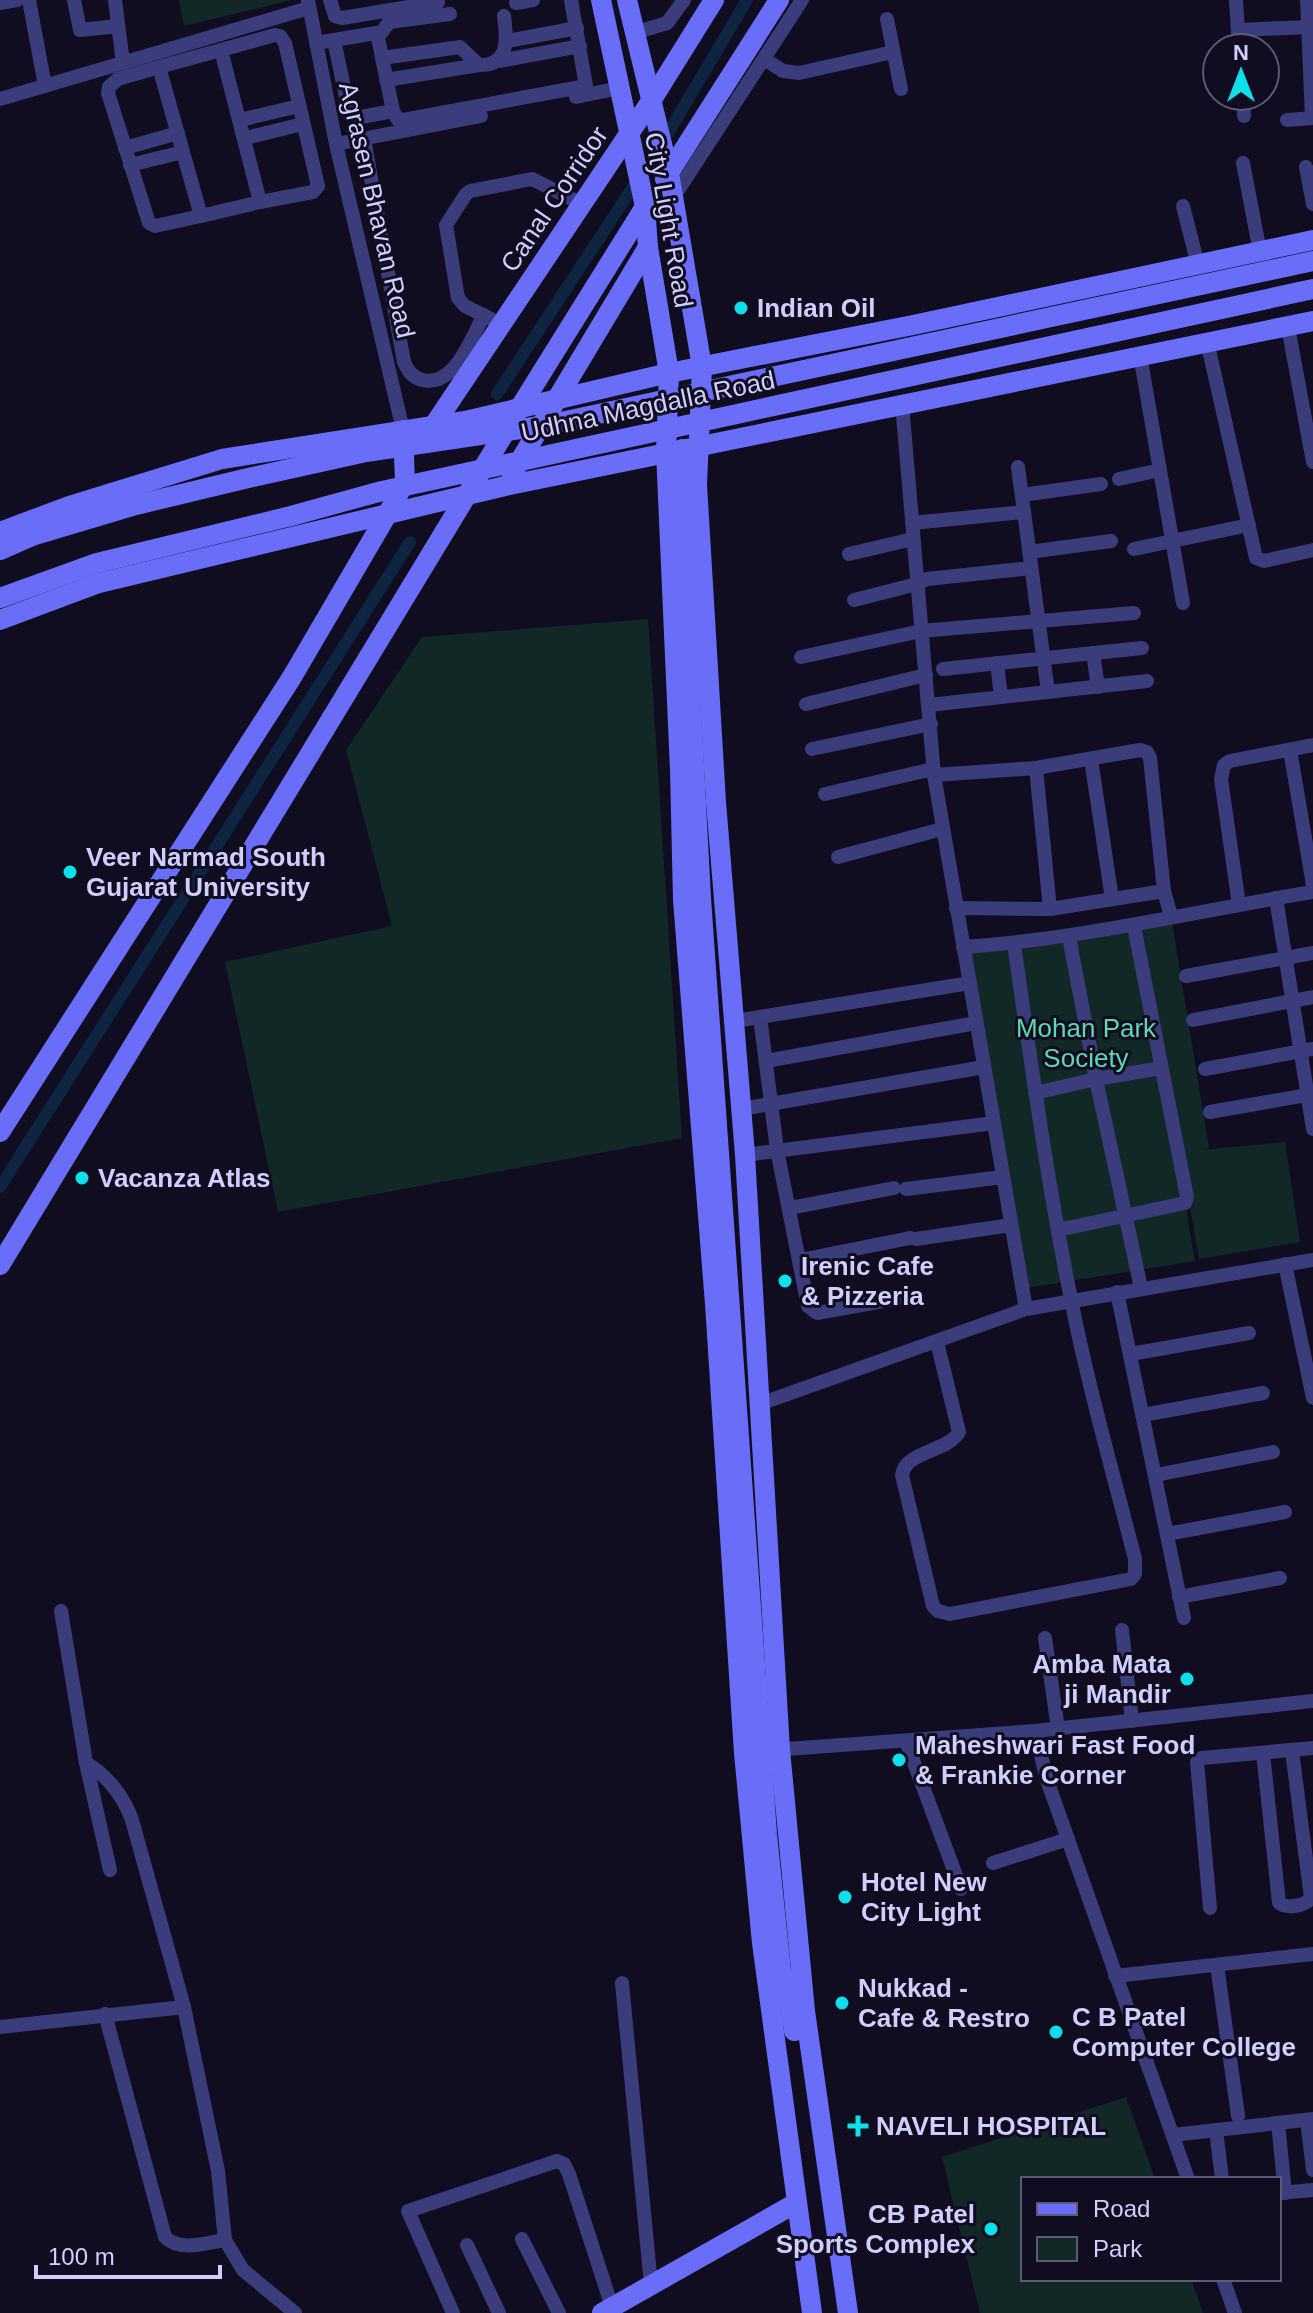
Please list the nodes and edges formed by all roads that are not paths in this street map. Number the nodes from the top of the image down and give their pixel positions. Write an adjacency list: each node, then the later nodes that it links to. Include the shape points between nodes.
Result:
1 (17, 0): 16 (street)
2 (29, 0): 43 (street)
3 (74, 0): 23 (street, via 80,30)
4 (115, 0): 23 (street)
5 (330, 0): 15 (street, via 335,16 342,18)
6 (533, 0): 17 (street)
7 (571, 0): 29 (street)
8 (601, 0): 25 (main road, City Light Road)
9 (627, 0): 28 (main road)
10 (684, 0): 28 (street, via 667,23)
11 (714, 0): 47 (main road, Canal Corridor)
12 (779, 0): 66 (main road)
13 (802, 0): 37 (street)
14 (1236, 0): 26 (street)
15 (438, 2)
16 (0, 3)
17 (516, 3)
18 (308, 4): 32 (street, Agrasen Bhavan Road); 33 (street)
19 (1309, 4): 24 (street)
20 (450, 14): 27 (street, via 389,22)
21 (504, 16): 31 (street)
22 (887, 19): 35 (street)
23 (118, 26): 39 (street)
24 (1308, 27): 26 (street); 53 (street)
25 (607, 30): 29 (street); 45 (main road, City Light Road)
26 (1238, 30)
27 (377, 33): 30 (street); 36 (street)
28 (634, 33): 47 (main road)
29 (578, 36): 31 (street); 38 (street); 49 (street, via 587,81 583,87 403,120)
30 (334, 40): 32 (street); 49 (street, via 350,116)
31 (507, 41): 38 (street)
32 (316, 43): 48 (street, Agrasen Bhavan Road)
33 (197, 49): 34 (street); 39 (street); 41 (street)
34 (221, 50): 51 (street, via 280,36); 54 (street)
35 (893, 52): 37 (street, via 799,73 783,71); 44 (street)
36 (382, 58): 40 (street, via 463,47); 42 (street)
37 (764, 59): 67 (street)
38 (499, 61): 40 (street)
39 (123, 63): 43 (street)
40 (479, 65): 42 (street)
41 (159, 67): 56 (street); 61 (street, via 118,79 109,87)
42 (386, 80): 49 (street)
43 (45, 86): 46 (street)
44 (901, 89)
45 (609, 90): 57 (main road, City Light Road); 59 (street)
46 (0, 99)
47 (651, 101): 57 (main road, Canal Corridor); 66 (main road)
48 (328, 108): 51 (street); 60 (street, Agrasen Bhavan Road)
49 (393, 111)
50 (1244, 112): 52 (street)
51 (301, 114): 54 (street); 58 (street); 68 (street, via 317,189)
52 (1244, 116)
53 (1313, 118): 55 (street)
54 (240, 120): 58 (street)
55 (1287, 120)
56 (178, 133): 61 (street); 62 (street)
57 (629, 134): 69 (main road, Canal Corridor); 72 (main road, City Light Road)
58 (245, 138): 68 (street)
59 (364, 139): 60 (street); 80 (street, via 409,372 433,381 447,375)
60 (336, 144): 91 (street, Agrasen Bhavan Road)
61 (125, 148): 64 (street)
62 (183, 152): 64 (street); 73 (street)
63 (1243, 163): 76 (street)
64 (130, 165): 73 (street, via 151,226)
65 (1306, 167): 70 (street)
66 (669, 173): 67 (main road); 72 (main road)
67 (673, 198): 85 (main road)
68 (260, 202): 73 (street)
69 (582, 204): 80 (main road, Canal Corridor); 80 (street, via 532,179 466,194 446,225 458,298)
70 (1313, 204)
71 (1183, 206): 78 (street)
72 (645, 207): 75 (main road, City Light Road); 89 (main road)
73 (201, 216)
74 (1313, 240): 76 (main road)
75 (648, 247): 86 (main road, City Light Road); 87 (main road)
76 (1260, 252): 78 (main road)
77 (1313, 261): 111 (main road, Udhna Magdalla Road, bridge, via 547,425 366,452 136,505)
78 (1198, 265): 85 (main road)
79 (1313, 289): 117 (main road, Udhna Magdalla Road, bridge, via 382,491 97,563)
80 (493, 320): 90 (main road, Canal Corridor)
81 (1313, 321): 82 (main road)
82 (1288, 327): 83 (main road); 94 (street)
83 (1207, 341): 84 (main road); 105 (street)
84 (1140, 355): 88 (main road); 96 (street)
85 (702, 367): 86 (main road); 92 (main road)
86 (669, 373): 87 (main road); 92 (main road, City Light Road)
87 (556, 398): 89 (main road); 99 (main road)
88 (902, 404): 92 (main road); 104 (street)
89 (519, 409): 90 (main road); 100 (main road)
90 (435, 425): 91 (main road); 93 (main road, Canal Corridor)
91 (403, 430): 93 (main road); 106 (main road, via 222,459)
92 (682, 449): 99 (main road); 168 (main road, via 697,485); 223 (main road, via 687,531 696,555 701,772); 223 (main road, via 683,900 715,1304)
93 (406, 462): 103 (main road, via 405,482)
94 (1313, 462)
95 (1018, 467): 101 (street)
96 (1160, 470): 97 (street); 108 (street)
97 (1119, 479)
98 (1101, 484): 101 (street)
99 (505, 486): 100 (main road)
100 (468, 495): 103 (main road); 194 (main road)
101 (1022, 495): 102 (street)
102 (1024, 512): 104 (street); 113 (street)
103 (388, 513): 121 (main road, via 99,583); 183 (main road, via 292,677)
104 (912, 523): 107 (street)
105 (1249, 525): 108 (street); 112 (street, via 1259,561)
106 (0, 532)
107 (913, 539): 114 (street); 116 (street)
108 (1172, 540): 110 (street); 119 (street)
109 (1111, 541): 113 (street)
110 (1134, 549)
111 (0, 550)
112 (1313, 550)
113 (1029, 552): 115 (street)
114 (849, 554)
115 (1031, 568): 116 (street); 122 (street)
116 (917, 584): 118 (street); 123 (street)
117 (0, 598)
118 (854, 600)
119 (1183, 603)
120 (1134, 613): 122 (street)
121 (0, 620)
122 (1038, 621): 123 (street); 127 (street)
123 (921, 631): 126 (street); 130 (street)
124 (1142, 648): 125 (street)
125 (1093, 653): 127 (street); 132 (street)
126 (801, 657)
127 (1043, 658): 128 (street); 133 (street)
128 (997, 663): 129 (street); 134 (street)
129 (943, 669)
130 (926, 675): 135 (street); 136 (street)
131 (1147, 681): 132 (street)
132 (1098, 687): 133 (street)
133 (1048, 692): 134 (street)
134 (1001, 697): 136 (street)
135 (806, 704)
136 (929, 705): 137 (street)
137 (931, 724): 139 (street); 143 (street)
138 (1313, 745): 140 (street)
139 (812, 749)
140 (1290, 750): 147 (street); 152 (street, via 1230,761 1222,770)
141 (1091, 759): 142 (street); 148 (street, via 1140,750 1149,754); 151 (street)
142 (1036, 768): 143 (street); 154 (street)
143 (934, 772): 144 (street); 145 (street)
144 (825, 794)
145 (942, 829): 146 (street); 153 (street)
146 (838, 857)
147 (1313, 885)
148 (1164, 891): 151 (street); 155 (street)
149 (1313, 892): 150 (street)
150 (1276, 898): 152 (street); 161 (street)
151 (1112, 899): 154 (street)
152 (1239, 905): 155 (street)
153 (956, 908): 154 (street); 159 (street)
154 (1050, 909)
155 (1171, 916): 156 (street)
156 (1134, 926): 157 (street); 173 (street)
157 (1069, 937): 158 (street); 175 (street)
158 (1014, 944): 159 (street); 176 (street)
159 (963, 947): 163 (street)
160 (1313, 953): 161 (street)
161 (1287, 958): 162 (street); 165 (street)
162 (1186, 976)
163 (970, 983): 166 (street); 169 (street)
164 (1313, 997): 165 (street)
165 (1294, 1001): 167 (street); 170 (street)
166 (760, 1017): 168 (street); 171 (street)
167 (1193, 1020)
168 (735, 1021): 179 (main road)
169 (976, 1023): 171 (street); 172 (street)
170 (1307, 1050): 174 (street); 177 (street)
171 (766, 1061): 178 (street)
172 (984, 1067): 178 (street); 181 (street)
173 (1161, 1068): 175 (street); 188 (street, via 1187,1197 1185,1203)
174 (1205, 1069)
175 (1096, 1079): 176 (street); 188 (street)
176 (1035, 1093): 190 (street)
177 (1310, 1094): 180 (street); 182 (street)
178 (771, 1105): 179 (street); 184 (street)
179 (741, 1109): 185 (main road)
180 (1210, 1112)
181 (994, 1123): 184 (street); 186 (street)
182 (1313, 1129)
183 (0, 1132)
184 (777, 1150): 185 (street); 187 (street)
185 (745, 1155): 205 (main road)
186 (1003, 1177): 187 (street); 189 (street)
187 (790, 1208): 191 (street)
188 (1128, 1216): 190 (street); 195 (street)
189 (1011, 1225): 191 (street); 199 (street)
190 (1058, 1230): 198 (street)
191 (800, 1260): 197 (street, via 808,1306 817,1313)
192 (1313, 1260): 193 (street)
193 (1285, 1264): 195 (street); 204 (street)
194 (0, 1265)
195 (1141, 1288): 196 (street)
196 (1117, 1292): 198 (street); 202 (street)
197 (905, 1297)
198 (1071, 1302): 199 (street); 201 (street, via 1135,1559 1135,1574 1125,1582 950,1614 933,1606 902,1475 909,1462 947,1444 959,1432)
199 (1026, 1309): 201 (street)
200 (1249, 1333): 202 (street)
201 (937, 1342): 205 (street)
202 (1131, 1354): 206 (street)
203 (1263, 1393): 206 (street)
204 (1313, 1398)
205 (760, 1404): 223 (main road)
206 (1143, 1415): 208 (street)
207 (1273, 1452): 208 (street)
208 (1156, 1475): 210 (street)
209 (1285, 1512): 210 (street)
210 (1167, 1534): 212 (street)
211 (1280, 1578): 212 (street)
212 (1179, 1597): 214 (street)
213 (61, 1611): 226 (street)
214 (1184, 1618)
215 (1122, 1630): 218 (street)
216 (1045, 1638): 219 (street)
217 (1313, 1701): 218 (street)
218 (1132, 1721): 219 (street)
219 (1058, 1729): 220 (street)
220 (1035, 1731): 221 (street); 227 (street)
221 (906, 1741): 223 (street); 230 (street)
222 (1313, 1748): 224 (street)
223 (765, 1751): 249 (main road, via 762,1943); 261 (main road, via 792,1970 788,1993); 262 (main road)
224 (1292, 1751): 225 (street); 225 (street, via 1311,1898 1287,1906 1279,1903)
225 (1263, 1753): 231 (street, via 1197,1762)
226 (86, 1763): 229 (street); 236 (street, via 105,1777 128,1811)
227 (1068, 1839): 228 (street); 234 (street)
228 (993, 1863)
229 (110, 1870)
230 (961, 1889)
231 (1210, 1908)
232 (1313, 1954): 233 (street)
233 (1217, 1965): 234 (street); 239 (street)
234 (1115, 1976): 243 (street)
235 (622, 1983): 254 (street)
236 (184, 2007): 237 (street); 251 (street, via 218,2171)
237 (105, 2014): 238 (street); 251 (street, via 165,2237 182,2246)
238 (0, 2027)
239 (1238, 2116)
240 (1310, 2119): 241 (street); 244 (street)
241 (1278, 2123): 242 (street); 248 (street)
242 (1216, 2130): 243 (street); 246 (street)
243 (1173, 2135): 245 (street)
244 (1313, 2170)
245 (1187, 2177)
246 (1222, 2177)
247 (1313, 2190): 248 (street)
248 (1282, 2193)
249 (796, 2203): 254 (main road); 260 (main road)
250 (522, 2239): 259 (street)
251 (225, 2240): 256 (street, via 243,2270)
252 (467, 2245): 258 (street)
253 (1224, 2281): 263 (street)
254 (651, 2285): 255 (main road)
255 (607, 2310): 257 (street, via 569,2174 557,2161 408,2211)
256 (295, 2313)
257 (453, 2313)
258 (499, 2313)
259 (559, 2313)
260 (812, 2313)
261 (835, 2313)
262 (848, 2313)
263 (1235, 2313)

